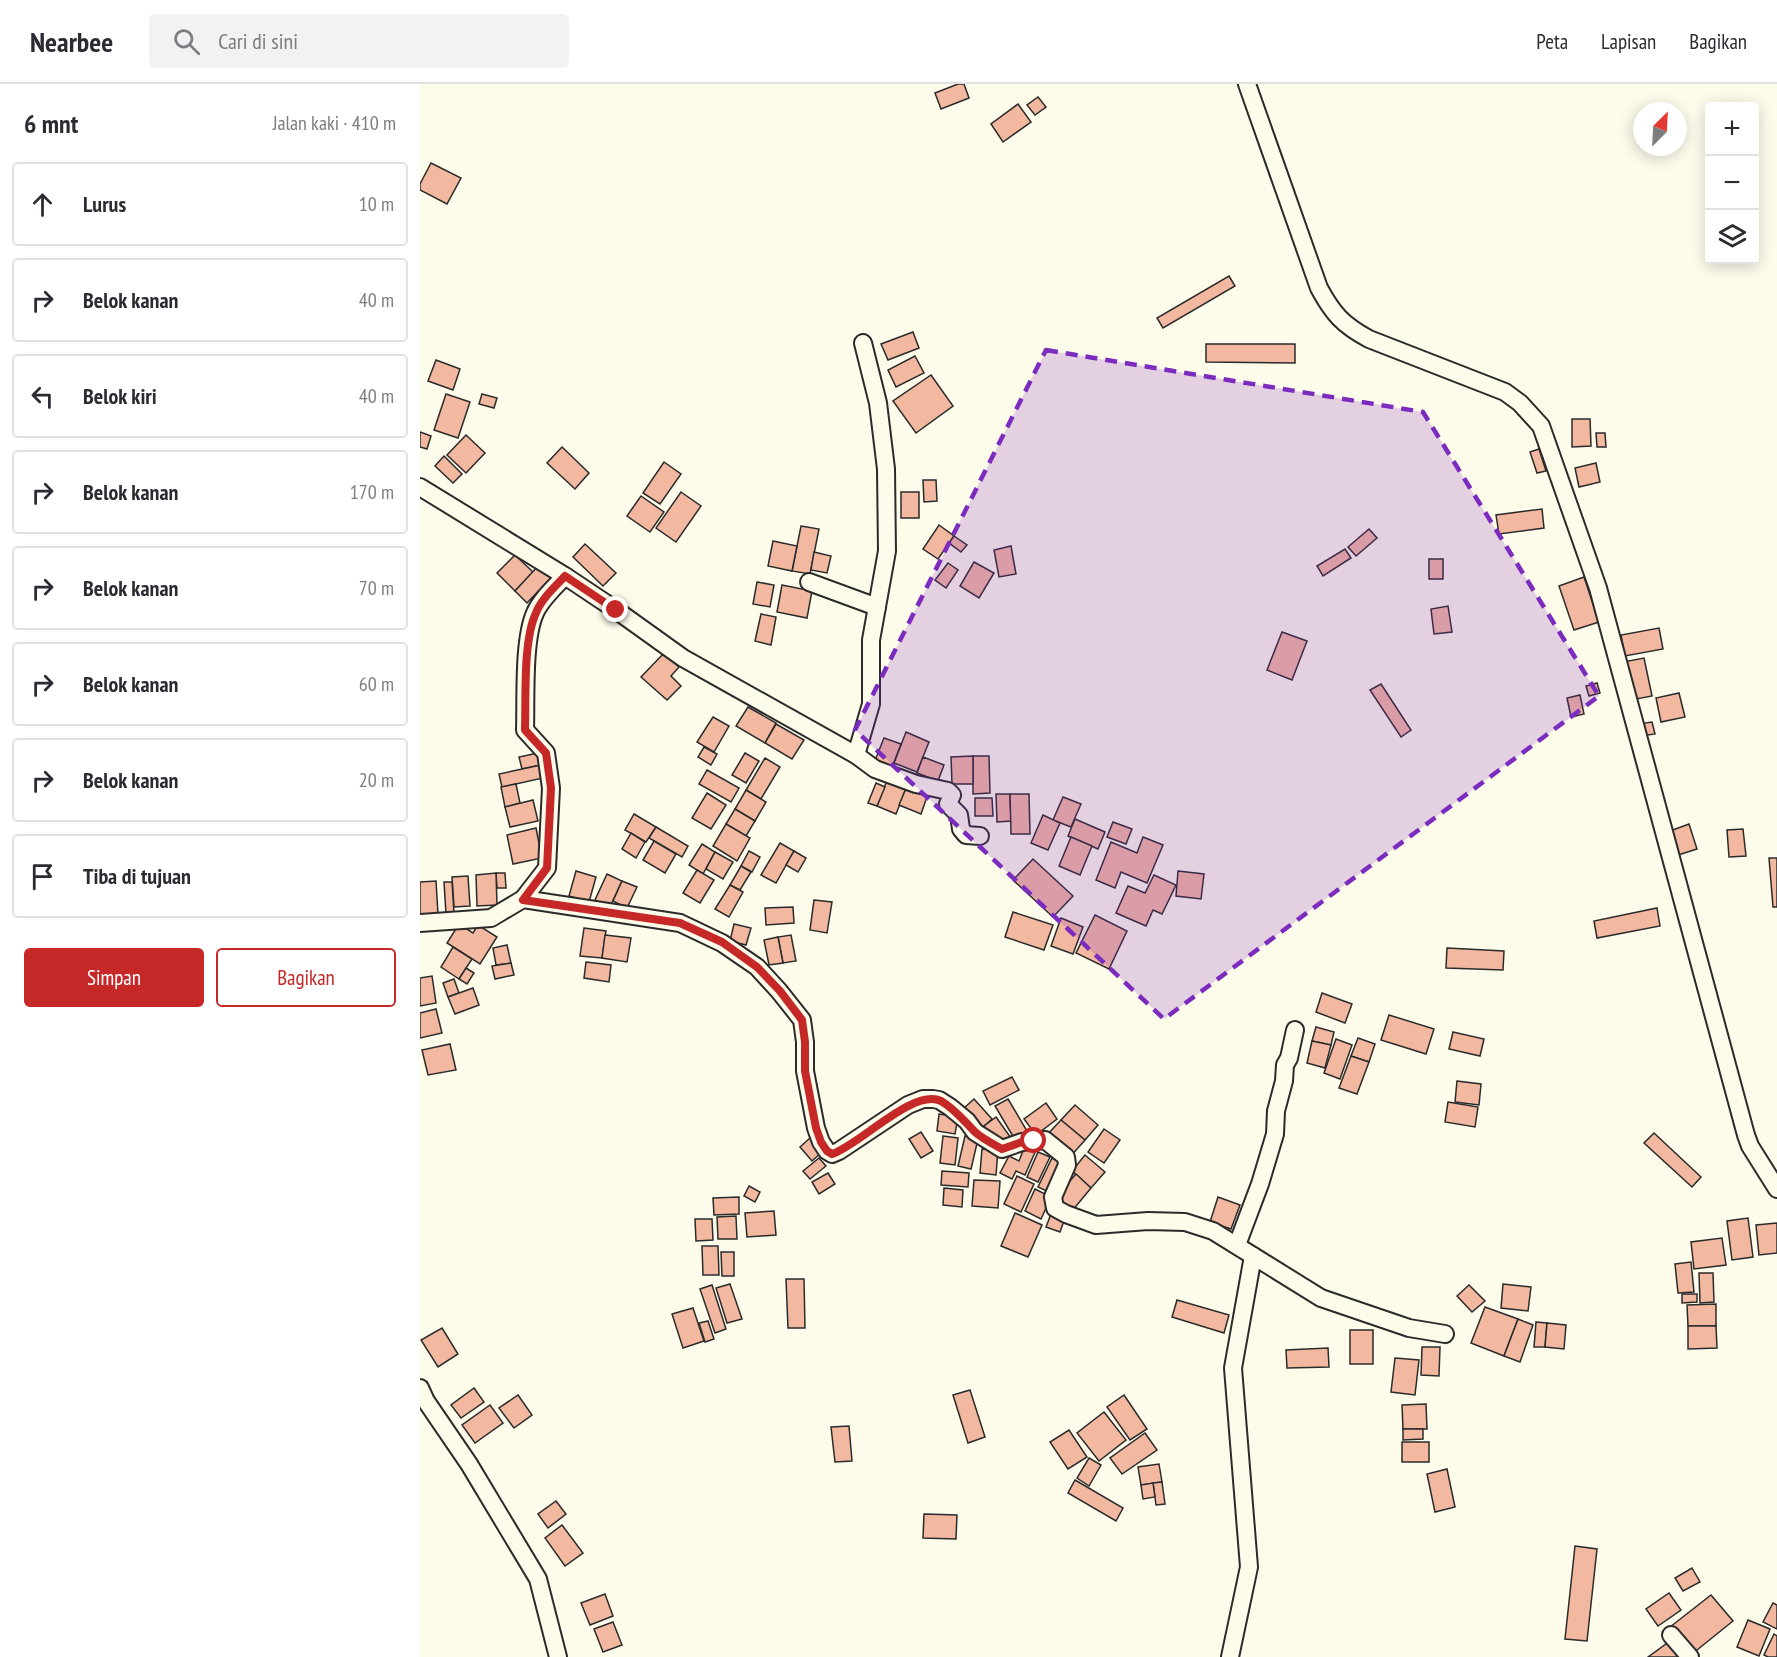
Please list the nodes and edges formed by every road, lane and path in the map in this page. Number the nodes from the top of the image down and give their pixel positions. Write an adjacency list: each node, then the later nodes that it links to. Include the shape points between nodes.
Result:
1 (1246, 84): 12 (street, via 1319,288 1337,317 1369,339 1505,392 1541,426 1598,588 1746,1135)
2 (863, 343): 6 (street, via 878,403 885,469 886,551)
3 (420, 487): 4 (street)
4 (565, 576): 7 (street, via 682,658); 9 (street, via 536,612 530,633 525,730 546,753 551,788 547,868)
5 (809, 582): 6 (street)
6 (877, 607): 7 (street, via 871,640 871,704)
7 (856, 755): 8 (street, via 875,769 948,791 948,804 959,815 961,829 966,835)
8 (980, 836)
9 (523, 900): 10 (street, via 491,918); 13 (street, via 680,923 722,942 757,967 802,1020 805,1071 816,1128 821,1142 832,1154 908,1105 923,1099 939,1100 975,1132 1002,1149 1045,1140 1066,1157 1067,1165 1053,1197 1055,1208 1066,1214 1096,1225 1185,1222 1213,1231)
10 (420, 923)
11 (1295, 1030): 13 (street, via 1275,1111 1275,1134)
12 (1777, 1189)
13 (1237, 1245): 14 (street)
14 (1253, 1256): 15 (street, via 1321,1298 1409,1328); 19 (street, via 1233,1368 1249,1567)
15 (1445, 1334)
16 (420, 1388): 18 (street, via 538,1579)
17 (1671, 1635): 20 (street)
18 (558, 1657)
19 (1230, 1657)
20 (1690, 1657)

